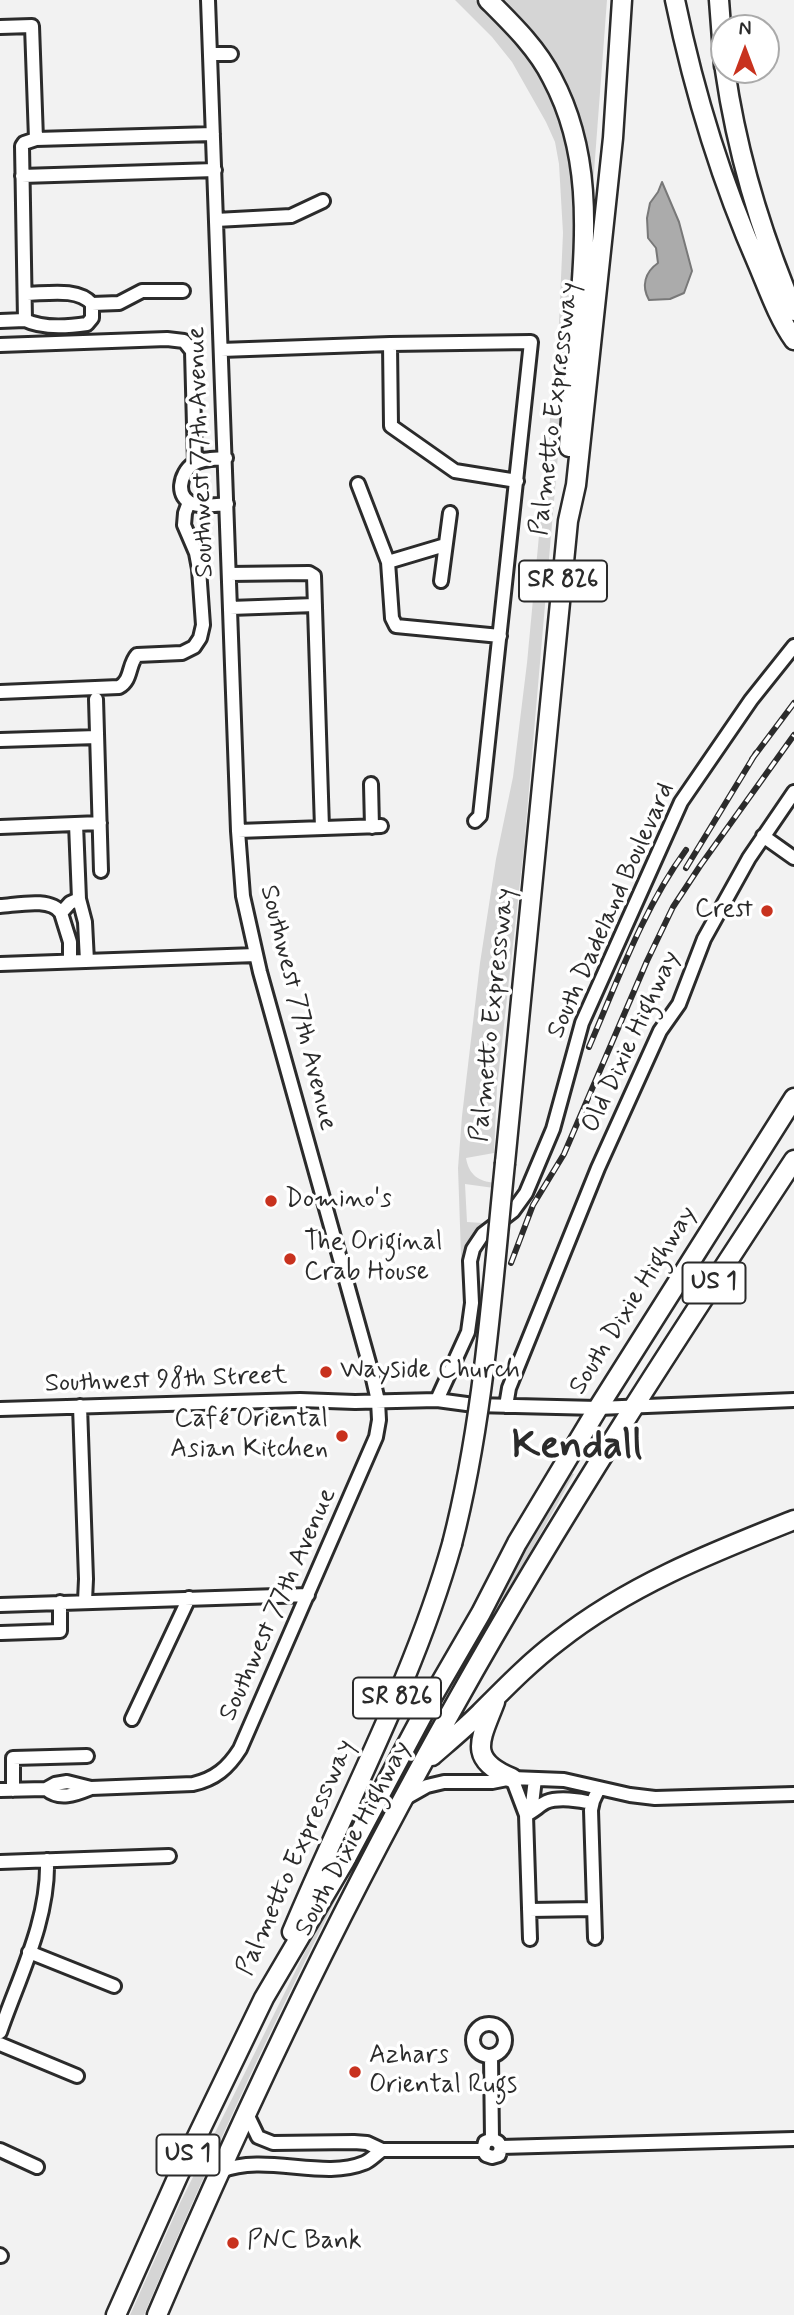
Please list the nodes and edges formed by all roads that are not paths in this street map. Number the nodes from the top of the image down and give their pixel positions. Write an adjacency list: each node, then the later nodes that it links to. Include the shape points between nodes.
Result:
1 (208, 0): 6 (street, Southwest 77th Avenue)
2 (488, 0): 32 (highway, via 528,42 552,77 582,164 585,234 566,485)
3 (622, 0): 32 (highway, Palmetto Expressway / SR 826, via 601,258)
4 (675, 0): 21 (highway, via 722,175)
5 (0, 27): 10 (street, via 32,26)
6 (210, 54): 7 (street); 9 (street, Southwest 77th Avenue)
7 (231, 54)
8 (727, 84): 18 (highway, via 747,184)
9 (213, 134): 10 (street); 11 (street, Southwest 77th Avenue)
10 (36, 139): 12 (street, via 22,146)
11 (215, 170): 12 (street); 14 (street, Southwest 77th Avenue)
12 (22, 176): 16 (street)
13 (323, 201): 14 (street, via 291,216)
14 (216, 220): 24 (street, Southwest 77th Avenue)
15 (183, 291): 17 (street, via 142,291 119,303)
16 (25, 294): 17 (street, via 76,295); 19 (street)
17 (92, 304): 19 (street, via 87,324 36,326)
18 (794, 312)
19 (25, 320): 20 (street)
20 (0, 321)
21 (794, 340)
22 (390, 344): 24 (street); 27 (street, via 391,426 455,471); 27 (street, via 531,342)
23 (0, 345): 26 (street, via 184,341 192,351)
24 (221, 350): 25 (street, Southwest 77th Avenue)
25 (226, 458): 26 (street); 30 (street, Southwest 77th Avenue)
26 (195, 463): 29 (street, via 181,484)
27 (517, 481): 39 (street)
28 (358, 484): 34 (street)
29 (189, 502): 30 (street); 41 (street, via 184,525 197,561 203,625 194,647 182,653 137,655 128,679 119,687)
30 (227, 504): 35 (street, Southwest 77th Avenue)
31 (450, 513): 33 (street)
32 (568, 521): 102 (highway, Palmetto Expressway / SR 826, bridge, via 471,1461 453,1544 414,1659)
33 (445, 545): 34 (street); 36 (street)
34 (388, 562): 39 (street, via 396,626)
35 (229, 574): 37 (street, via 312,573); 38 (street, Southwest 77th Avenue)
36 (442, 581)
37 (315, 605): 38 (street); 51 (street)
38 (230, 608): 52 (street, Southwest 77th Avenue)
39 (500, 636): 47 (street, via 480,816)
40 (794, 646): 66 (street, South Dadeland Boulevard, via 681,802 582,1023 553,1129 526,1193 473,1249 468,1332)
41 (0, 692)
42 (96, 699): 43 (street)
43 (97, 737): 44 (street); 48 (street)
44 (0, 740)
45 (371, 784): 51 (street, via 377,826)
46 (794, 792): 53 (street, Old Dixie Highway)
47 (475, 821)
48 (100, 823): 49 (street); 55 (street)
49 (76, 824): 50 (street); 56 (street)
50 (0, 827)
51 (322, 828): 52 (street)
52 (238, 831): 59 (street, Southwest 77th Avenue, via 243,896)
53 (763, 836): 54 (street); 71 (street, Old Dixie Highway, via 704,939 676,1010 660,1031 598,1168 509,1388)
54 (794, 858)
55 (101, 871)
56 (79, 899): 58 (street); 61 (street, via 85,917)
57 (0, 905): 58 (street, via 47,904)
58 (61, 913): 60 (street, via 70,942)
59 (256, 955): 61 (street); 68 (street, Southwest 77th Avenue)
60 (70, 961): 61 (street); 62 (street)
61 (87, 961)
62 (0, 964)
63 (794, 1098): 64 (highway, South Dixie Highway / US 1)
64 (768, 1138): 65 (highway); 72 (highway, South Dixie Highway / US 1)
65 (794, 1159): 69 (highway, South Dixie Highway / US 1)
66 (437, 1400): 68 (street, Southwest 98th Street); 71 (street, Southwest 98th Street)
67 (794, 1400): 69 (street, Southwest 98th Street)
68 (378, 1401): 70 (street, Southwest 98th Street); 75 (street, Southwest 77th Avenue, via 372,1449)
69 (633, 1405): 72 (street, Southwest 98th Street); 84 (highway, South Dixie Highway / US 1, via 479,1662)
70 (80, 1406): 73 (street, Southwest 98th Street); 77 (street)
71 (506, 1406): 72 (street, Southwest 98th Street)
72 (598, 1408): 102 (highway, South Dixie Highway / US 1, via 517,1543 344,1862)
73 (0, 1409)
74 (794, 1520): 81 (highway, SR 826, via 675,1569 621,1597 559,1640)
75 (308, 1595): 76 (street); 88 (street, Southwest 77th Avenue, via 240,1749 220,1773 192,1784 91,1788 67,1782 46,1789)
76 (190, 1598): 77 (street); 82 (street)
77 (85, 1601): 78 (street)
78 (60, 1602): 79 (street); 80 (street, via 61,1631)
79 (0, 1605)
80 (1, 1633)
81 (499, 1693): 84 (highway, SR 826); 85 (highway, via 482,1738 482,1753 494,1771)
82 (132, 1719)
83 (87, 1756): 88 (street, via 13,1758)
84 (425, 1762): 90 (highway, South Dixie Highway / US 1)
85 (512, 1778): 86 (street); 90 (street, via 444,1782); 92 (street)
86 (534, 1779): 87 (street); 92 (street)
87 (599, 1788): 89 (street, via 655,1798); 91 (street)
88 (7, 1790)
89 (794, 1794)
90 (404, 1799): 107 (highway, South Dixie Highway / US 1)
91 (592, 1803): 92 (street, via 547,1802); 96 (street)
92 (526, 1815): 97 (street)
93 (169, 1856): 94 (street)
94 (47, 1860): 95 (street); 100 (street, via 44,1900)
95 (0, 1862)
96 (594, 1909): 97 (street); 98 (street)
97 (529, 1910): 99 (street)
98 (595, 1938)
99 (530, 1939)
100 (29, 1952): 101 (street); 103 (street)
101 (114, 1986)
102 (264, 1998): 116 (highway, South Dixie Highway / US 1)
103 (0, 2032)
104 (0, 2044): 106 (street)
105 (491, 2057): 110 (street)
106 (77, 2076)
107 (247, 2114): 109 (street, via 258,2137 273,2143); 115 (highway, South Dixie Highway / US 1)
108 (794, 2139): 110 (street)
109 (354, 2142): 112 (street); 113 (street)
110 (496, 2143): 112 (street, via 499,2155 492,2157 483,2150)
111 (0, 2150): 114 (street)
112 (382, 2150): 113 (street)
113 (353, 2165): 115 (street, via 265,2164)
114 (37, 2167)
115 (220, 2171): 117 (highway, South Dixie Highway / US 1)
116 (116, 2315)
117 (157, 2315)

